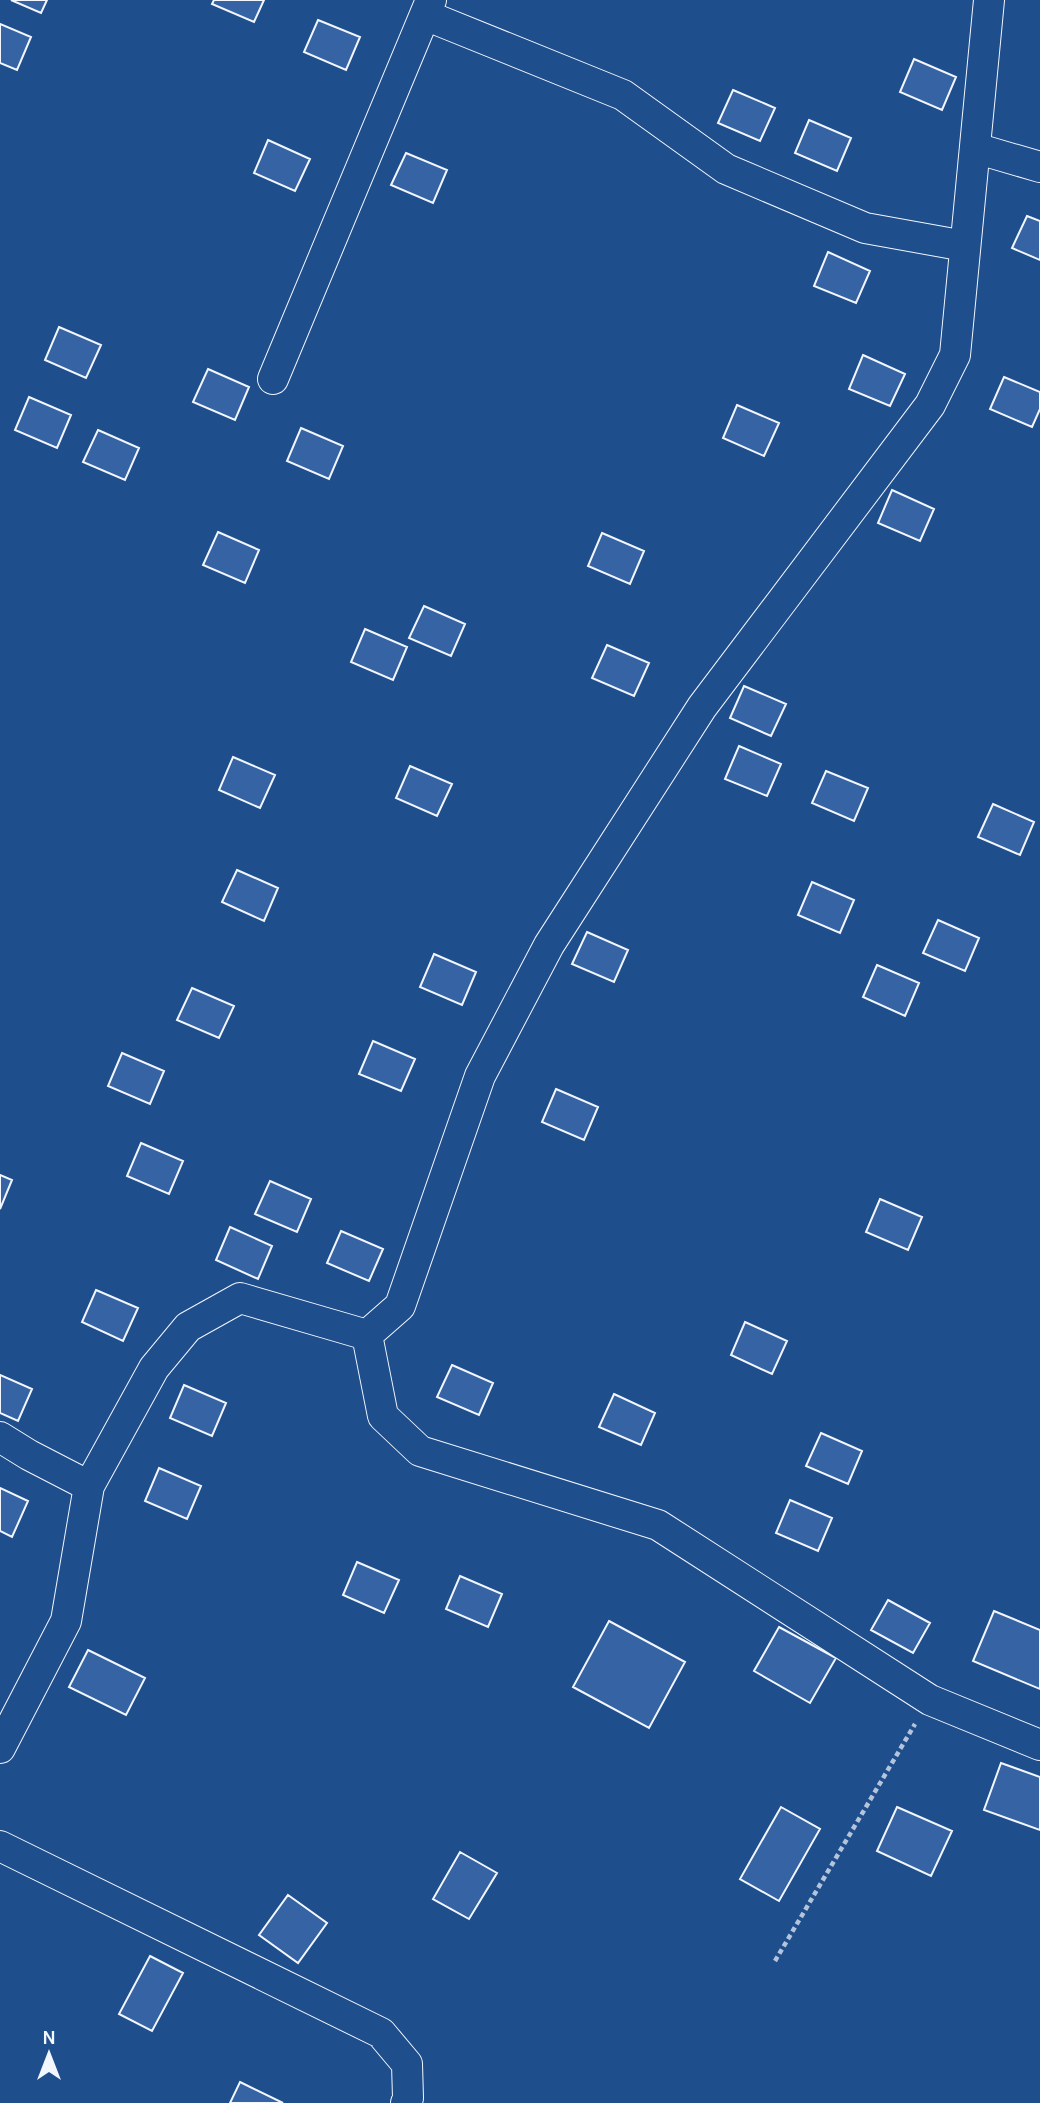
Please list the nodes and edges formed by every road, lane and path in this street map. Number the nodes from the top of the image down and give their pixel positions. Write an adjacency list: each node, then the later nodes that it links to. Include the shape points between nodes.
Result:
1 (989, 0): 3 (street)
2 (428, 8): 5 (street, via 623,95 726,169 864,228); 6 (street)
3 (975, 148): 4 (street); 5 (street)
4 (1040, 167)
5 (965, 246): 7 (street, via 955,355 930,405 702,707 548,945 480,1076 400,1306)
6 (273, 379)
7 (368, 1335): 9 (street, via 240,1298 188,1327 154,1368); 10 (street, via 383,1416 420,1451 658,1525)
8 (0, 1437): 9 (street)
9 (89, 1486): 12 (street, via 66,1621)
10 (930, 1700): 11 (street); 14 (path)
11 (1040, 1745)
12 (0, 1748)
13 (0, 1846): 15 (street, via 381,2033 407,2064)
14 (775, 1961)
15 (406, 2103)

